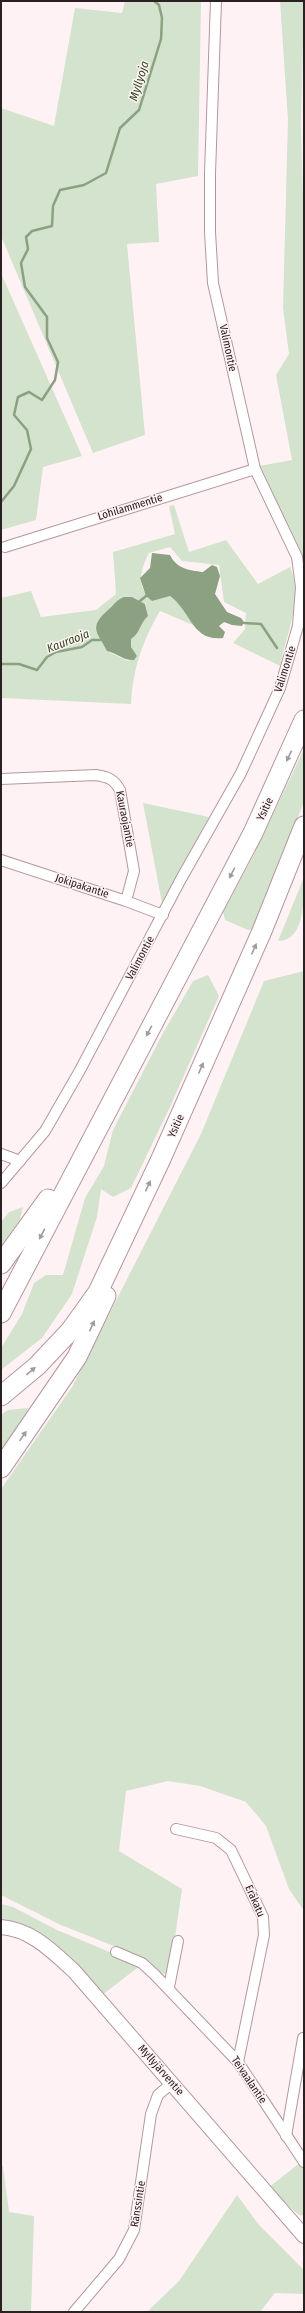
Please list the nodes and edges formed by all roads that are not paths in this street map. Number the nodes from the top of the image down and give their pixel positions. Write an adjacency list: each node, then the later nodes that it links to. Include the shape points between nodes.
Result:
1 (216, 1): 2 (street, Valimontie, via 210,173 210,232 214,283)
2 (255, 469): 3 (street, Lohilammentie); 9 (street, Valimontie, via 297,557 301,587 298,626 280,688 251,754)
3 (5, 547)
4 (304, 720): 10 (highway, Ysitie, one-way to 10, via 253,833)
5 (1, 779): 8 (street, Kauraojantie, via 96,775 106,776 115,781 120,790 134,871)
6 (304, 826): 14 (highway, Ysitie, one-way to 6, via 262,931)
7 (1, 860): 8 (street, Jokipakantie)
8 (126, 901): 9 (street, Jokipakantie)
9 (162, 915): 12 (street, Valimontie, via 75,1079 45,1131)
10 (86, 1151): 15 (highway); 16 (highway, one-way to 16)
11 (1, 1154): 12 (street)
12 (20, 1162): 13 (street, Valimontie)
13 (1, 1183)
14 (132, 1222): 17 (highway, Ysitie, one-way to 14, via 37,1366 85,1311 98,1292); 18 (highway, one-way to 14, via 77,1357 125,1254)
15 (1, 1264)
16 (1, 1313)
17 (1, 1396)
18 (1, 1468)
19 (176, 1829): 25 (street, Eräkatu, via 216,1838 231,1850 263,1917 264,1935)
20 (1, 1927): 26 (main road, Myllyjärventie, via 26,1934 48,1947 74,1971)
21 (178, 1941): 23 (street)
22 (116, 1952): 23 (street, Teivaalantie, via 142,1963)
23 (168, 1987): 25 (street, Teivaalantie)
24 (303, 2038): 27 (street)
25 (238, 2062): 27 (street, Teivaalantie)
26 (172, 2083): 29 (main road, Myllyjärventie); 30 (street, Ränssintie, via 158,2096 151,2114 134,2230 119,2259)
27 (286, 2136): 28 (street, Teivaalantie)
28 (304, 2162)
29 (304, 2236)
30 (74, 2312)

